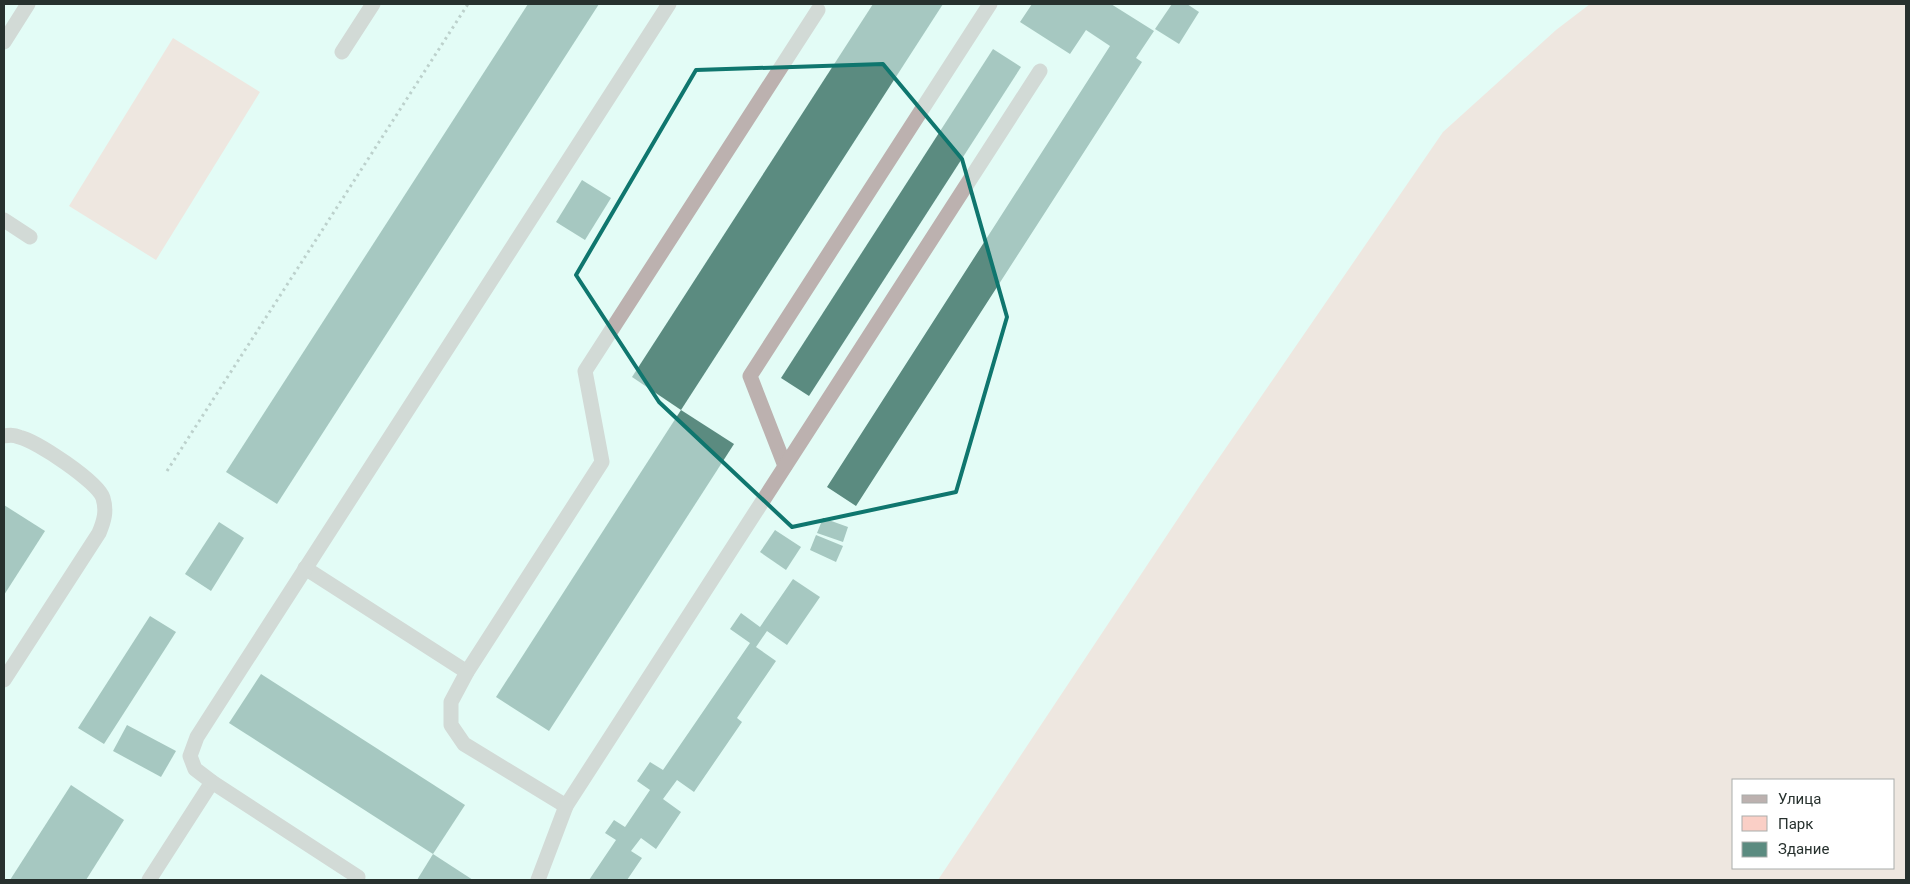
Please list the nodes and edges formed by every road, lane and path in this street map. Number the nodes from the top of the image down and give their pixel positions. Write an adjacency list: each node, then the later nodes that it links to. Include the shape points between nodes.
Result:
1 (28, 4): 7 (lane)
2 (373, 4): 8 (lane)
3 (468, 4): 14 (path)
4 (669, 4): 15 (lane)
5 (990, 4): 13 (lane, via 750,376)
6 (816, 6): 16 (lane, via 585,371 602,462)
7 (4, 42)
8 (342, 52)
9 (1040, 71): 13 (lane)
10 (4, 220): 11 (lane)
11 (30, 237)
12 (4, 436): 17 (lane, via 19,436 30,441 88,478 97,486 105,509 99,532)
13 (785, 466): 19 (lane)
14 (167, 471)
15 (305, 568): 16 (lane); 18 (lane, via 197,737 190,756 195,769)
16 (467, 672): 19 (lane, via 451,702 452,724 464,744)
17 (4, 680)
18 (212, 782): 20 (lane); 21 (lane, via 358,877)
19 (566, 806): 22 (lane)
20 (148, 880)
21 (356, 880)
22 (538, 880)

